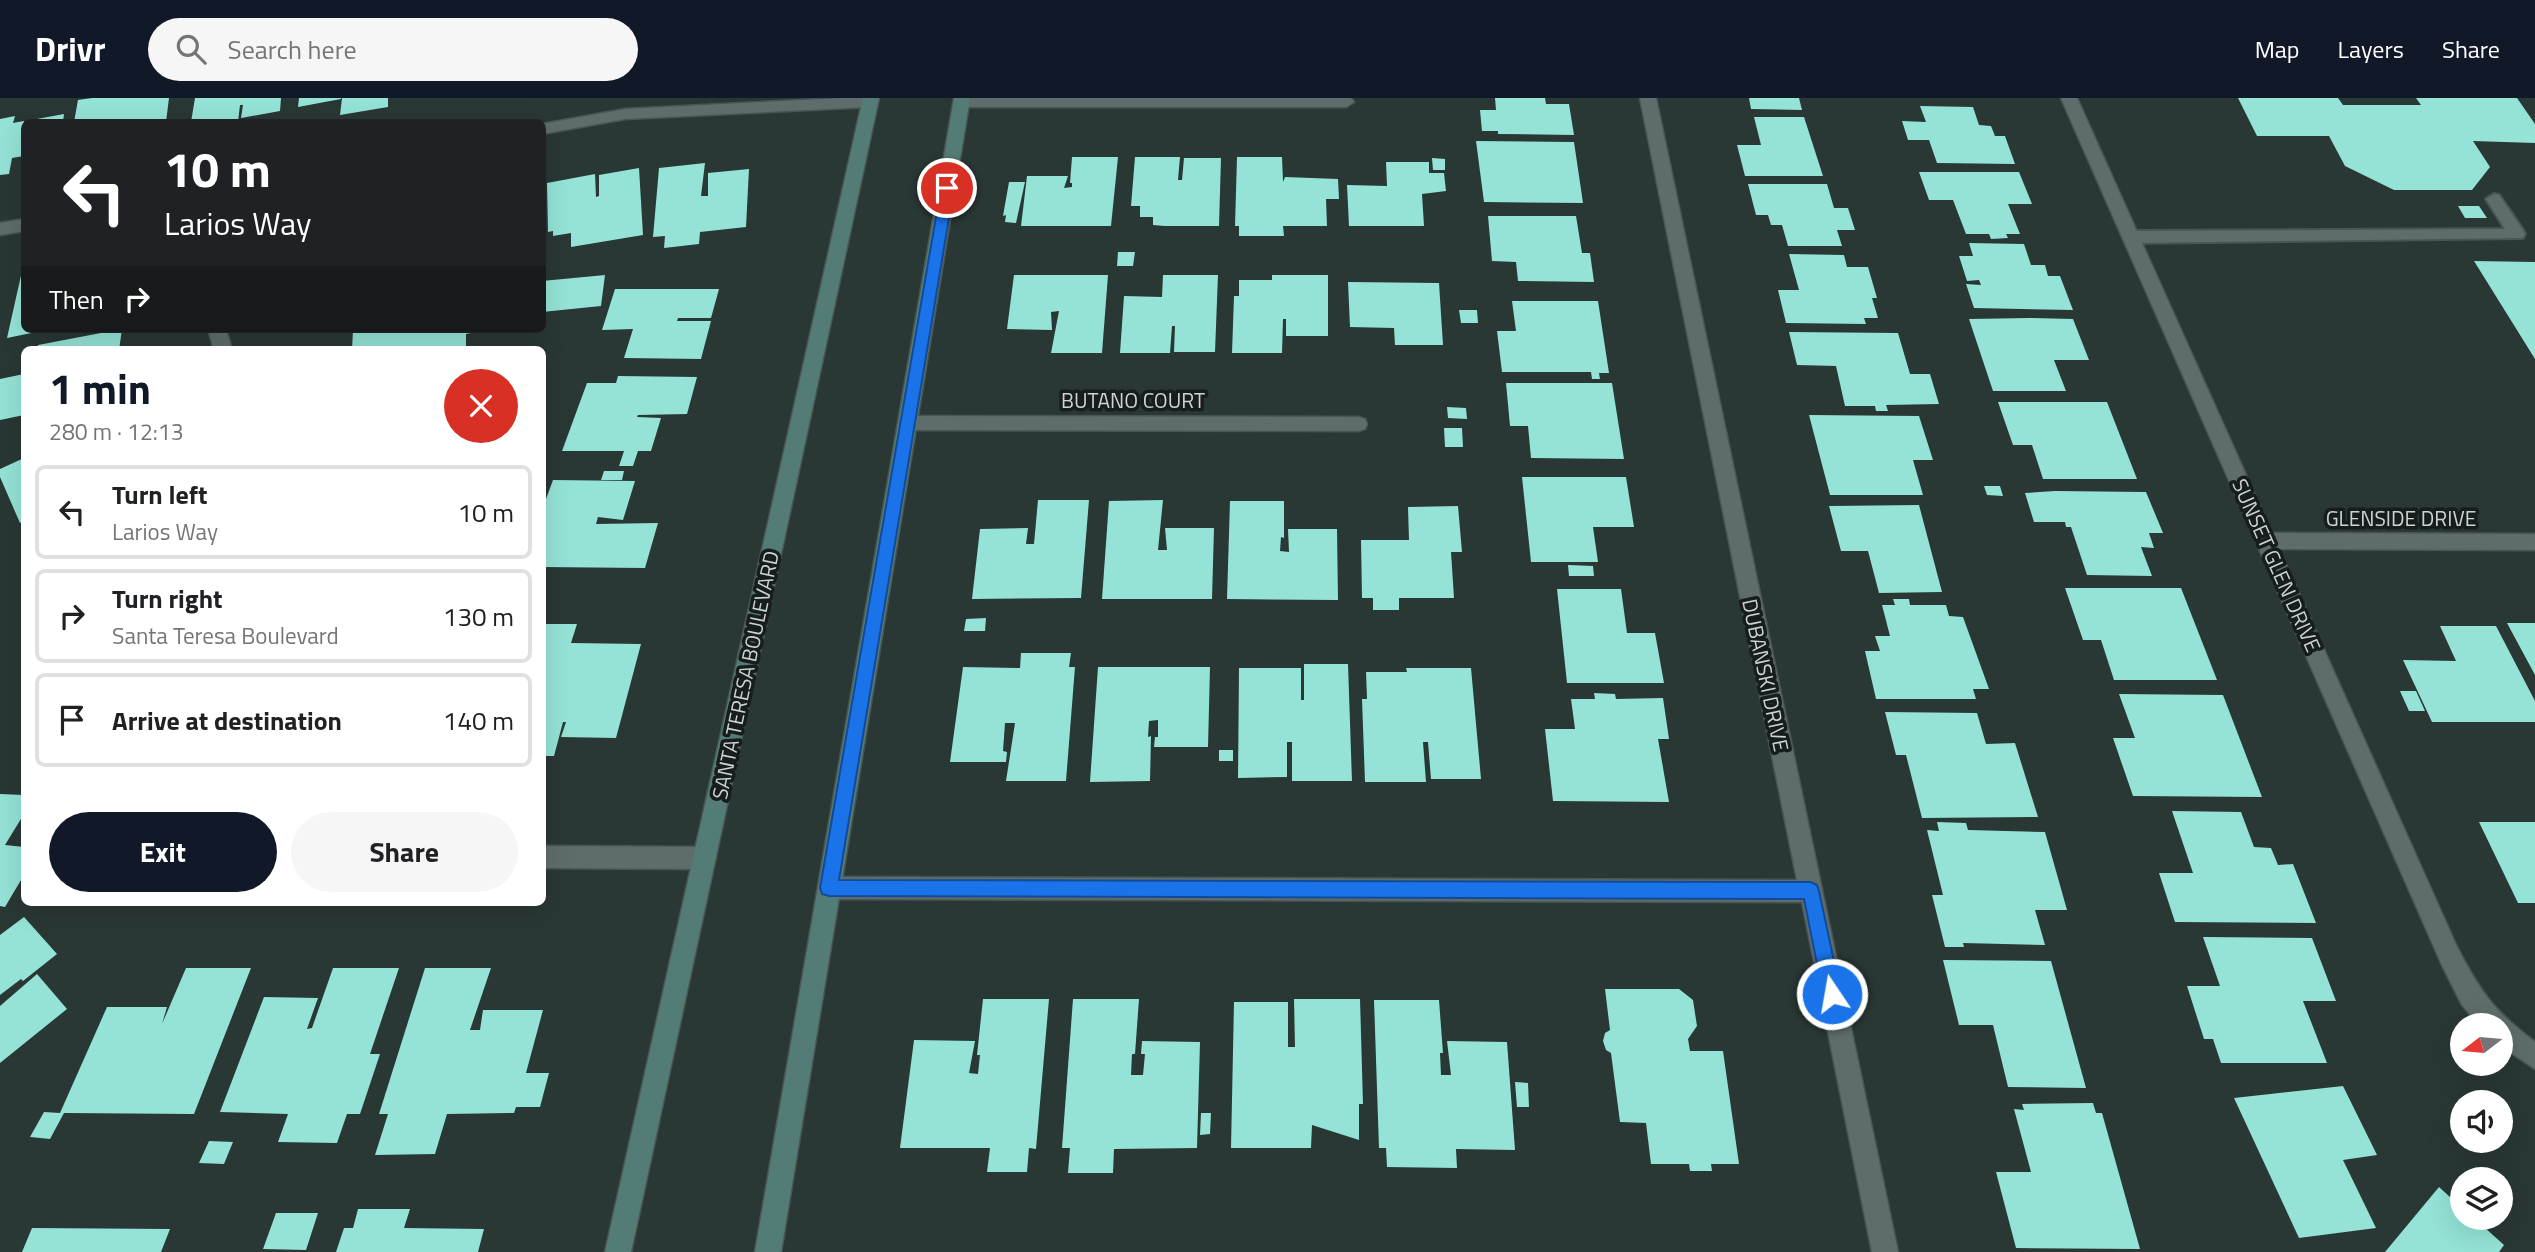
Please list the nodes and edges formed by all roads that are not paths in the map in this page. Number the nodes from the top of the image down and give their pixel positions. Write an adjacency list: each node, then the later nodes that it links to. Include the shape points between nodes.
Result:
1 (1648, 98): 18 (street, DUBANSKI DRIVE)
2 (2069, 98): 10 (street, SUNSET GLEN DRIVE)
3 (871, 100): 6 (street, via 625,114); 16 (main road, SANTA TERESA BOULEVARD)
4 (962, 100): 5 (street); 11 (main road)
5 (1346, 102)
6 (546, 128)
7 (2494, 199): 10 (lane, via 2517,234)
8 (21, 226): 9 (street)
9 (0, 229)
10 (2131, 237): 13 (street, SUNSET GLEN DRIVE)
11 (909, 422): 12 (street, BUTANO COURT); 17 (main road)
12 (1358, 424)
13 (2267, 541): 14 (street, GLENSIDE DRIVE); 19 (street, SUNSET GLEN DRIVE, via 2449,955 2470,997)
14 (2535, 541)
15 (546, 857): 16 (street)
16 (705, 858): 22 (main road, SANTA TERESA BOULEVARD)
17 (829, 888): 18 (street); 23 (main road)
18 (1811, 891): 24 (street, DUBANSKI DRIVE)
19 (2484, 1013)
20 (2513, 1040): 21 (street)
21 (2535, 1057)
22 (618, 1252)
23 (768, 1252)
24 (1885, 1252)

